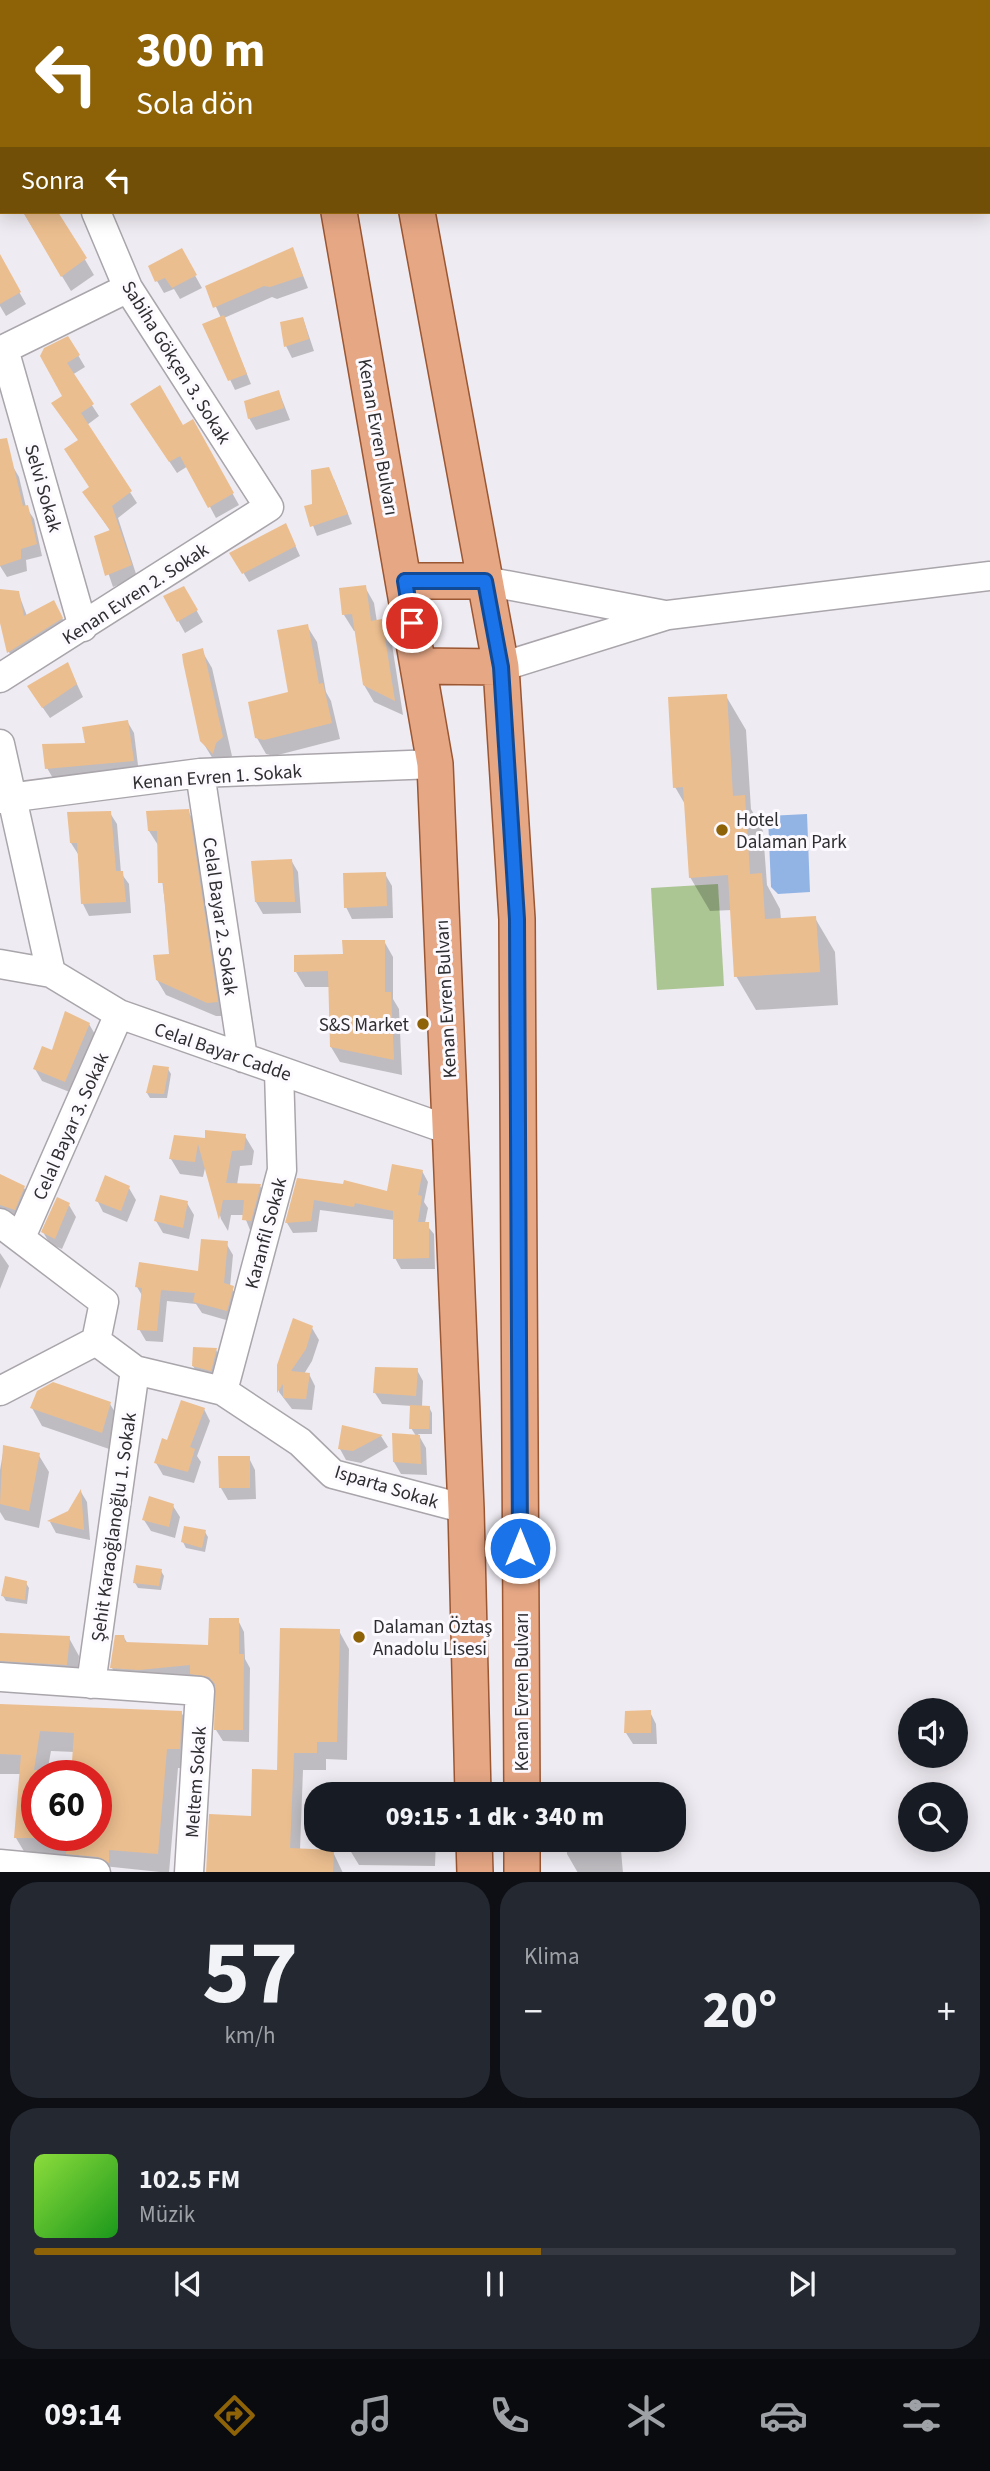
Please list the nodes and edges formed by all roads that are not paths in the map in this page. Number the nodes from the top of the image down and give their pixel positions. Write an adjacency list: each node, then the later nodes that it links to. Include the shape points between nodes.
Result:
1 (97, 214): 4 (street, Sabiha Gökçen 3. Sokak)
2 (339, 214): 8 (main road, Kenan Evren Bulvarı)
3 (417, 214): 9 (main road, Kenan Evren Bulvarı)
4 (128, 288): 5 (street); 6 (street, Sabiha Gökçen 3. Sokak)
5 (2, 350): 11 (street, Selvi Sokak)
6 (269, 507): 11 (street, Kenan Evren 2. Sokak)
7 (990, 576): 10 (street)
8 (405, 581): 9 (main road); 12 (main road, Kenan Evren Bulvarı)
9 (485, 581): 10 (street); 13 (main road, Kenan Evren Bulvarı)
10 (668, 615): 13 (street)
11 (83, 627): 14 (street, Kenan Evren 2. Sokak)
12 (419, 666): 13 (main road); 16 (main road, Kenan Evren Bulvarı)
13 (501, 667): 34 (main road, Kenan Evren Bulvarı, via 517,919)
14 (0, 678)
15 (0, 744): 18 (street)
16 (435, 764): 17 (street, Kenan Evren 1. Sokak); 24 (main road, Kenan Evren Bulvarı)
17 (200, 773): 18 (street, Kenan Evren 1. Sokak); 22 (street, Celal Bayar 2. Sokak)
18 (7, 798): 20 (street)
19 (0, 964): 20 (street, Celal Bayar Cadde)
20 (51, 974): 21 (street, Celal Bayar Cadde)
21 (119, 1014): 22 (street, Celal Bayar Cadde); 25 (street, Celal Bayar 3. Sokak)
22 (243, 1058): 23 (street, Celal Bayar Cadde)
23 (279, 1071): 24 (street, Celal Bayar Cadde); 29 (street, Karanfil Sokak, via 282,1170)
24 (452, 1131): 30 (main road, Kenan Evren Bulvarı)
25 (11, 1230): 26 (street, via 104,1302)
26 (96, 1341): 27 (street, Isparta Sokak); 28 (street)
27 (135, 1370): 29 (street, Isparta Sokak); 32 (street, Şehit Karaoğlanoğlu 1. Sokak)
28 (0, 1391)
29 (223, 1391): 30 (street, Isparta Sokak, via 299,1442 333,1474)
30 (466, 1509): 33 (main road, Kenan Evren Bulvarı)
31 (0, 1677): 32 (street)
32 (91, 1684): 39 (street, Meltem Sokak, via 200,1691)
33 (473, 1782)
34 (522, 1782)
35 (474, 1852): 40 (main road)
36 (522, 1852): 41 (main road)
37 (0, 1864): 38 (street)
38 (96, 1872)
39 (189, 1872)
40 (475, 1872)
41 (522, 1872)

